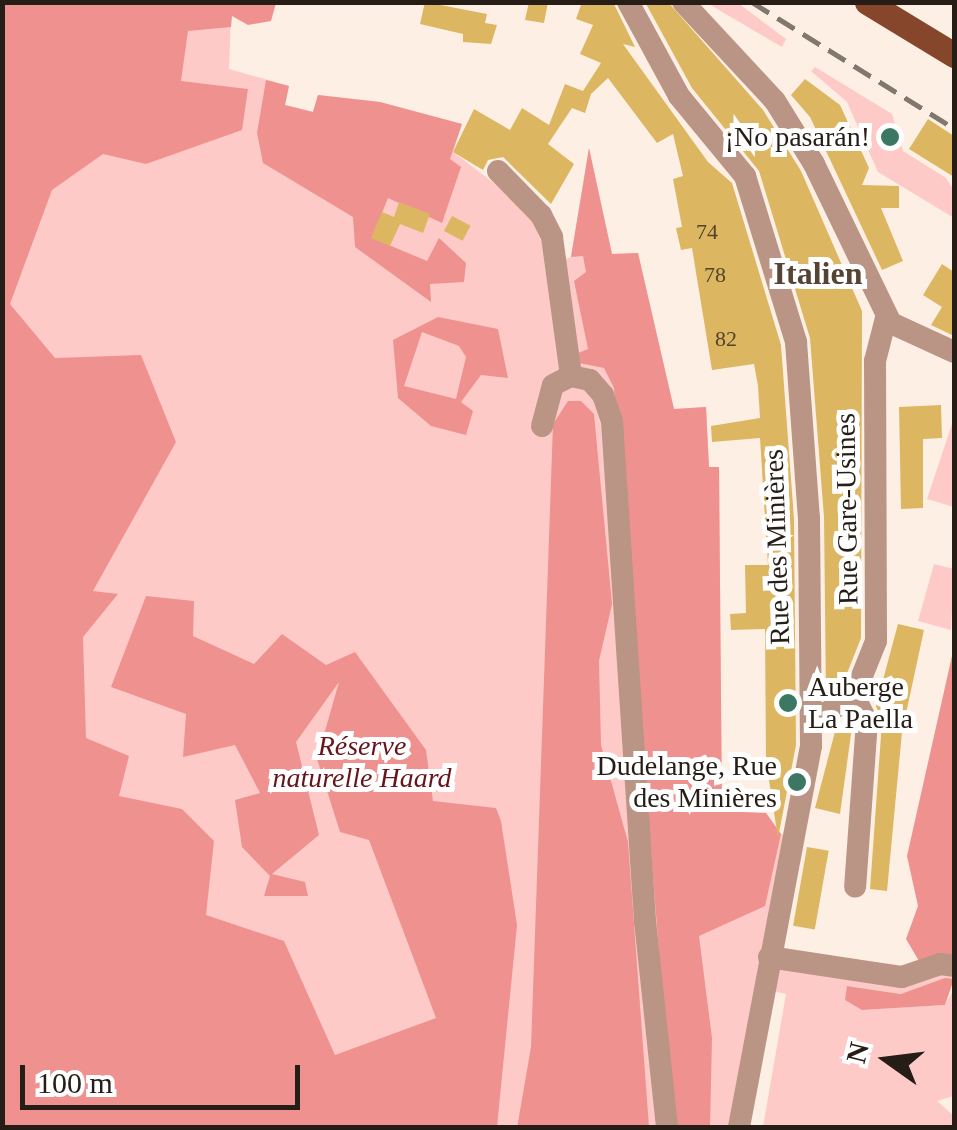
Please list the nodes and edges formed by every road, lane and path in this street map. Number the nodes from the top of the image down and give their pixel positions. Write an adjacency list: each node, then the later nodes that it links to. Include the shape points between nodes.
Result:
1 (628, 2): 11 (street, Rue des Minières, via 680,96 744,176 786,292 809,518)
2 (684, 2): 6 (street, via 775,101 814,164)
3 (866, 2): 4 (main road)
4 (954, 55)
5 (498, 171): 8 (street, via 552,237)
6 (886, 318): 7 (street); 10 (street, Rue Gare-Usines, via 875,361 878,623 868,673)
7 (954, 352)
8 (571, 376): 9 (street, via 553,385); 15 (street, via 590,380 604,395 612,421 645,920)
9 (542, 426)
10 (854, 696): 11 (street); 12 (street, via 867,721)
11 (811, 722): 13 (street, Rue des Minières, via 808,768)
12 (855, 888)
13 (769, 957): 14 (street, via 902,976); 16 (street, Rue des Minières)
14 (954, 966)
15 (667, 1128)
16 (740, 1128)

